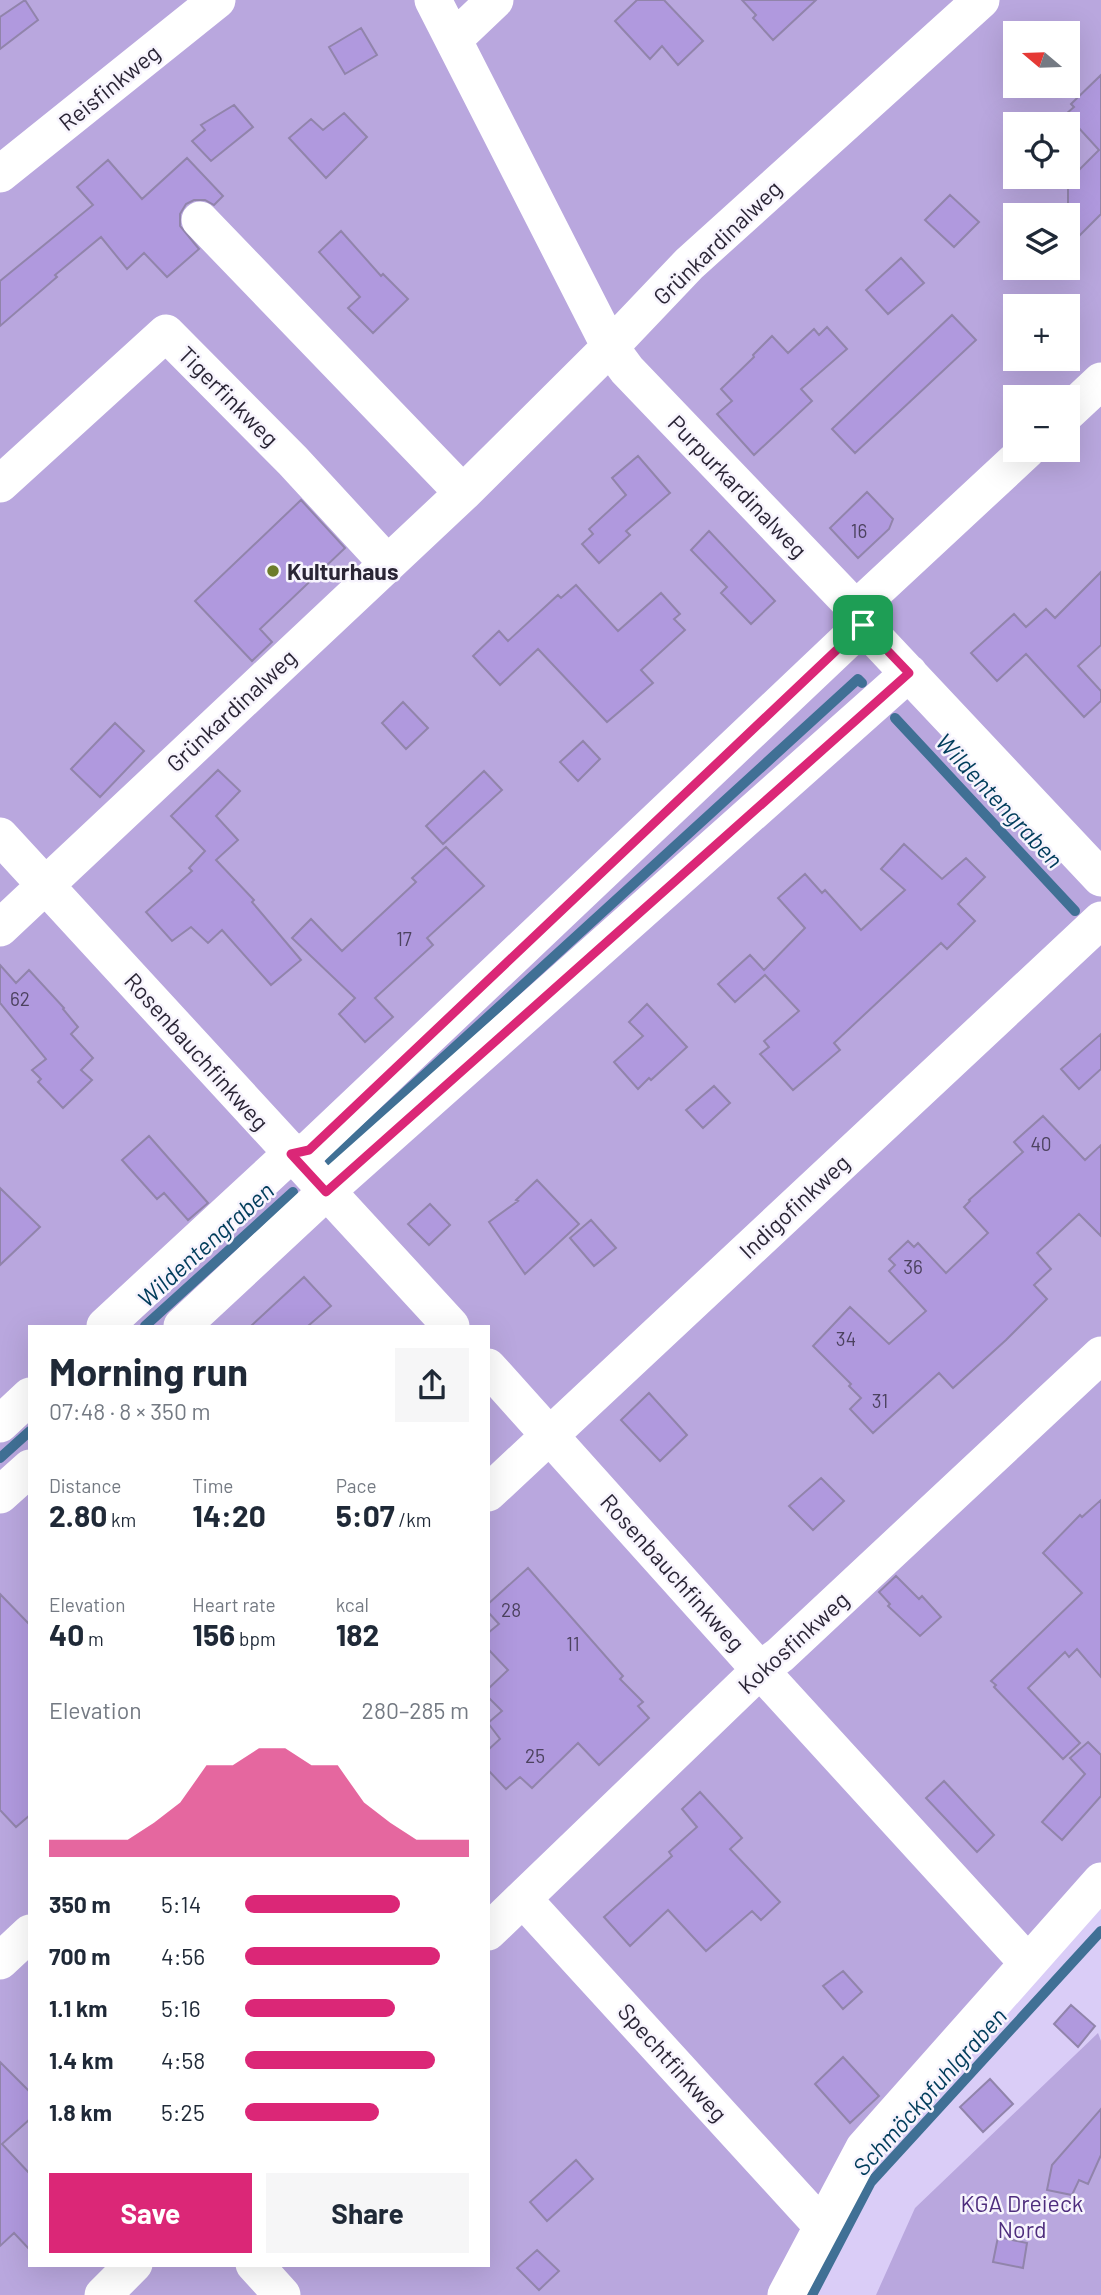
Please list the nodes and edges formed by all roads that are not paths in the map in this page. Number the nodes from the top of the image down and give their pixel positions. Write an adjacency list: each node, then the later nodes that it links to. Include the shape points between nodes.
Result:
1 (217, 0): 6 (lane, Reisfinkweg)
2 (433, 0): 5 (lane, Purpurkardinalweg)
3 (495, 0): 5 (lane)
4 (981, 0): 8 (lane, Grünkardinalweg, via 689,264)
5 (454, 38): 8 (lane, Purpurkardinalweg)
6 (0, 174)
7 (200, 220): 13 (lane)
8 (610, 347): 13 (lane, Grünkardinalweg); 15 (lane, Purpurkardinalweg, via 626,370)
9 (1101, 381): 10 (lane)
10 (1080, 401)
11 (1015, 462): 15 (lane)
12 (0, 484): 14 (lane, Tigerfinkweg, via 166,333)
13 (463, 493): 14 (lane, Grünkardinalweg)
14 (387, 563): 19 (lane, Grünkardinalweg)
15 (859, 617): 16 (lane, Purpurkardinalweg); 22 (lane, via 309,1150)
16 (909, 673): 18 (lane, Purpurkardinalweg); 23 (lane)
17 (0, 836): 19 (lane, Rosenbauchfinkweg)
18 (1101, 878)
19 (45, 885): 21 (lane, Grünkardinalweg); 22 (lane, Rosenbauchfinkweg)
20 (1101, 920): 31 (lane, Indigofinkweg)
21 (0, 928)
22 (291, 1154): 23 (lane, Rosenbauchfinkweg); 24 (lane)
23 (326, 1192): 25 (lane); 26 (lane, Rosenbauchfinkweg)
24 (106, 1325)
25 (183, 1325)
26 (450, 1325)
27 (1101, 1355): 35 (lane, Kokosfinkweg)
28 (490, 1369): 31 (lane, Rosenbauchfinkweg)
29 (28, 1398): 30 (lane)
30 (0, 1424)
31 (550, 1434): 33 (lane, Indigofinkweg); 35 (lane, Rosenbauchfinkweg)
32 (28, 1470): 34 (lane)
33 (490, 1491)
34 (0, 1495)
35 (760, 1670): 37 (lane, Kokosfinkweg); 41 (lane, Rosenbauchfinkweg)
36 (1101, 1881): 41 (lane)
37 (523, 1899): 38 (lane, Kokosfinkweg); 42 (lane, Spechtfinkweg)
38 (490, 1930)
39 (28, 1935): 40 (lane)
40 (0, 1961)
41 (1027, 1962): 42 (lane, via 864,2148)
42 (822, 2226): 47 (lane)
43 (132, 2267): 45 (lane)
44 (257, 2267): 46 (lane)
45 (103, 2295)
46 (282, 2295)
47 (786, 2295)

